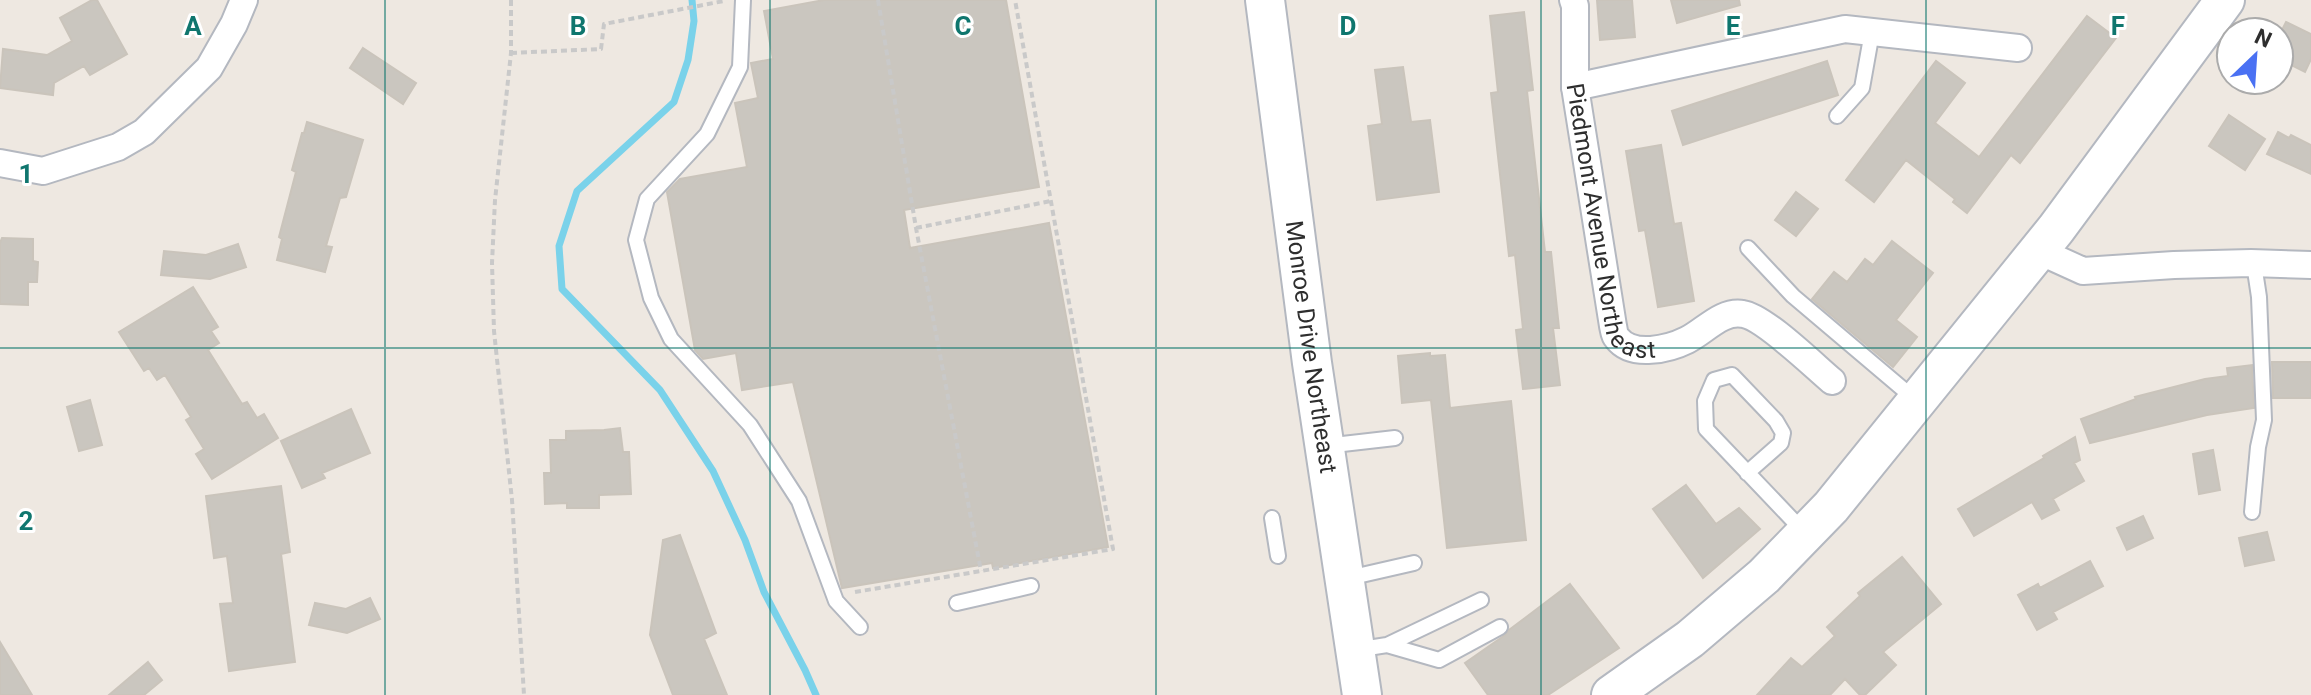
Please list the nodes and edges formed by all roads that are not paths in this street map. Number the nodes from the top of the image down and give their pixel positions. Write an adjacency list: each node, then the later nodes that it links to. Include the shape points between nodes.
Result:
1 (244, 0): 10 (street, via 209,68 144,132 118,147 43,171)
2 (743, 0): 29 (lane, via 740,67 707,134 647,199 636,240 651,298 671,339 750,425 799,501 836,601)
3 (1265, 0): 18 (main road, Monroe Drive Northeast)
4 (1573, 0): 8 (street)
5 (2225, 0): 12 (main road)
6 (1872, 32): 7 (street, Piedmont Avenue Northeast); 8 (street, Piedmont Avenue Northeast, via 1845,29); 9 (lane, via 1862,88)
7 (2018, 48)
8 (1575, 87): 15 (street, Piedmont Avenue Northeast, via 1617,338 1640,350 1657,348 1742,313 1761,322)
9 (1837, 116)
10 (0, 163)
11 (1748, 248): 16 (lane, via 1793,296)
12 (2039, 251): 13 (street, via 2083,271); 16 (main road)
13 (2254, 264): 14 (street); 20 (lane, via 2264,420)
14 (2311, 265)
15 (1832, 381)
16 (1918, 401): 22 (main road)
17 (1395, 438): 18 (lane)
18 (1324, 446): 25 (main road, Monroe Drive Northeast)
19 (1747, 473): 19 (lane, via 1706,429 1705,401 1714,380 1732,375 1783,433 1781,443); 22 (lane)
20 (2252, 512)
21 (1272, 518): 23 (lane)
22 (1805, 534): 33 (main road, via 1700,630)
23 (1278, 556)
24 (1414, 563): 25 (lane)
25 (1343, 579): 31 (main road, Monroe Drive Northeast)
26 (1031, 586): 28 (lane)
27 (1481, 600): 31 (lane)
28 (957, 603)
29 (860, 627)
30 (1500, 627): 31 (lane, via 1439,660)
31 (1371, 648): 32 (main road, Monroe Drive Northeast)
32 (1362, 695)
33 (1611, 695)

